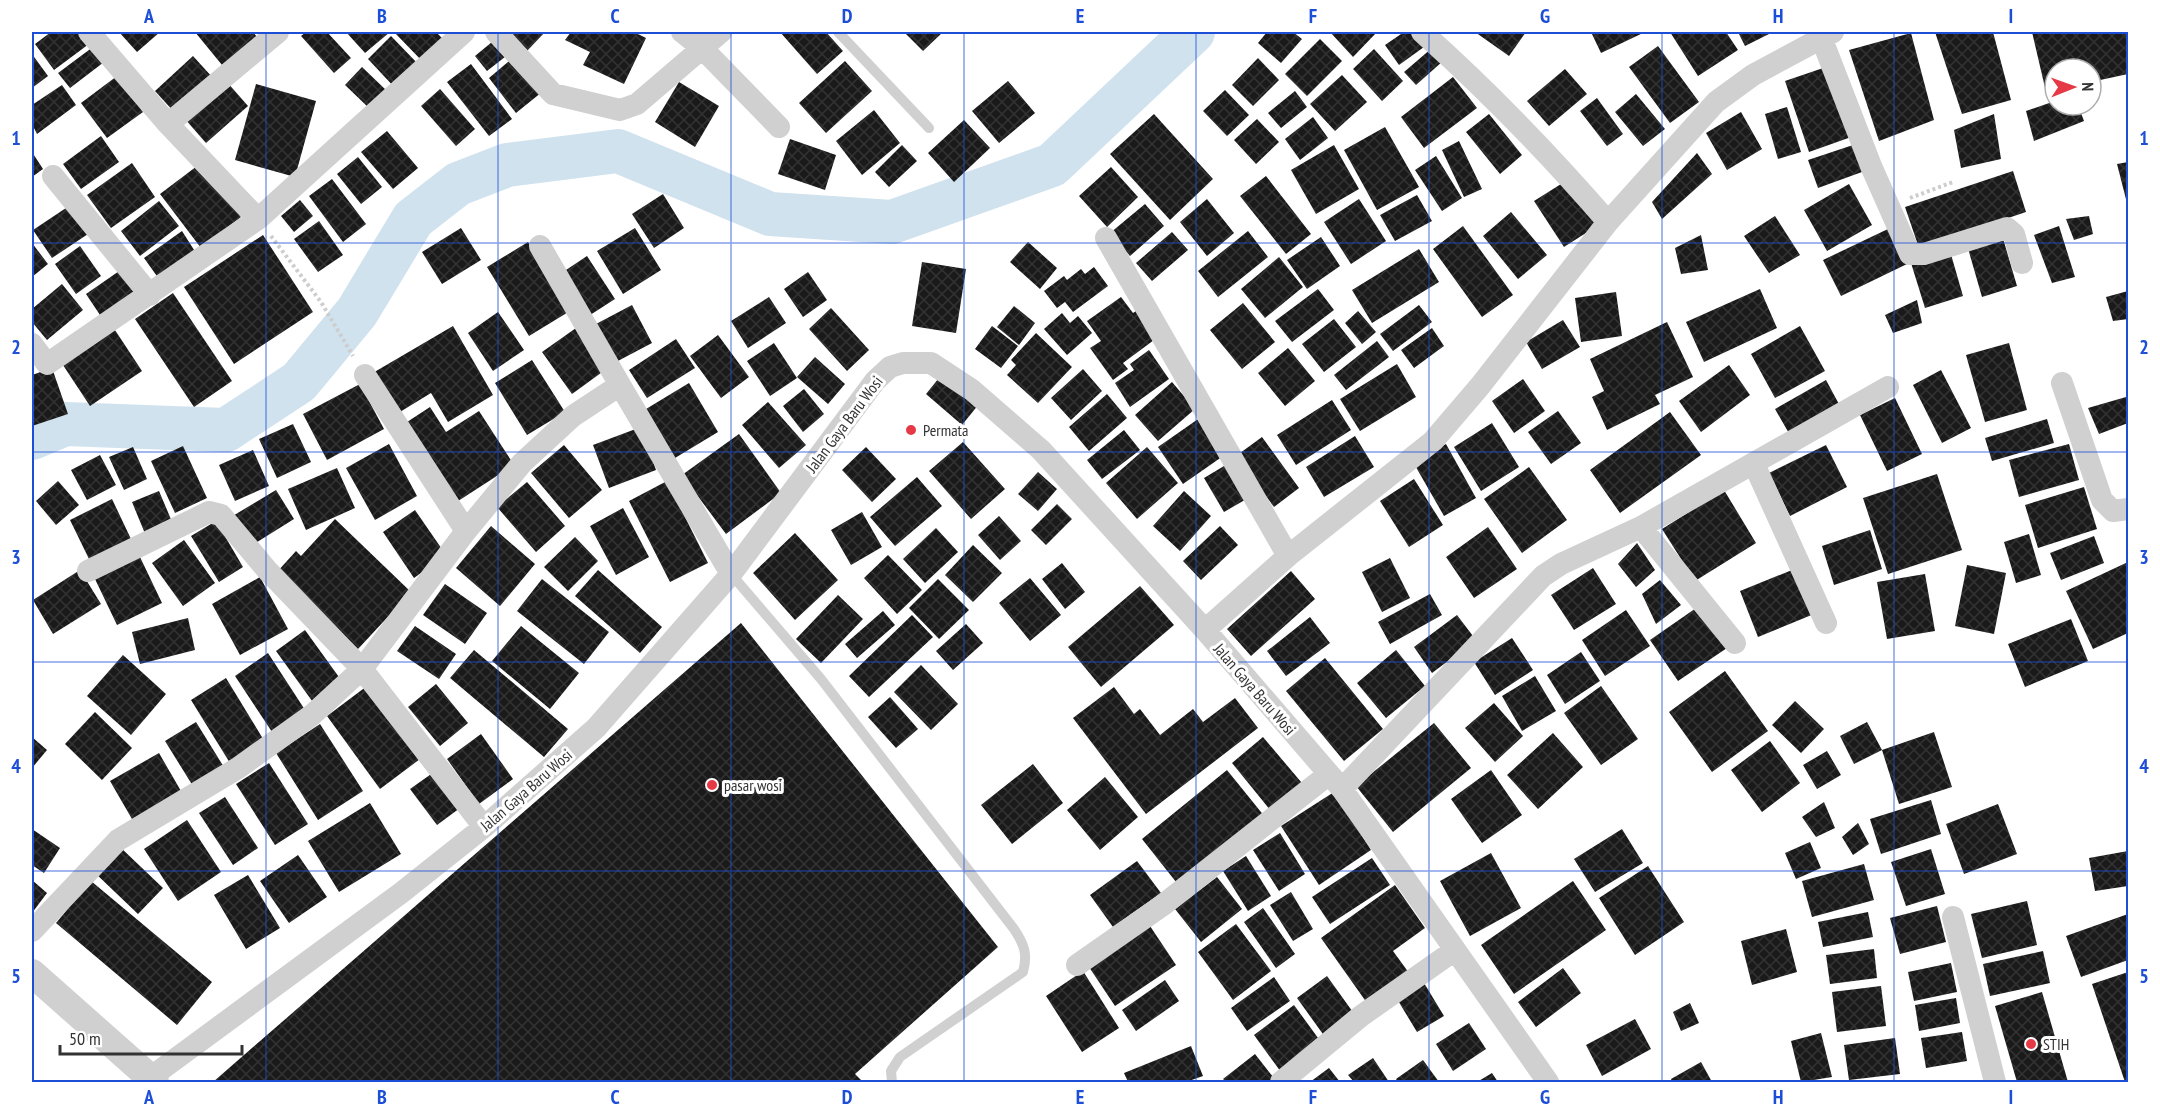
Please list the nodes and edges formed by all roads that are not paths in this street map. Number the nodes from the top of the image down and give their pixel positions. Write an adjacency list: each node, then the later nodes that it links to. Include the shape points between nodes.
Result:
1 (89, 32): 11 (street)
2 (278, 32): 11 (street)
3 (464, 32): 15 (street)
4 (496, 32): 10 (street, via 553,94 620,110 637,104)
5 (682, 32): 10 (street)
6 (720, 32): 10 (street)
7 (838, 32): 13 (lane)
8 (1422, 32): 16 (street, via 1494,99)
9 (1827, 34): 16 (street, via 1753,75 1716,102); 19 (street, via 1871,166 1910,254 1924,254 2007,228 2014,234)
10 (702, 48): 12 (street)
11 (168, 124): 15 (street)
12 (779, 127)
13 (929, 128)
14 (52, 176): 20 (street)
15 (258, 219): 20 (street)
16 (1608, 222): 31 (street, via 1433,441)
17 (1106, 238): 31 (street)
18 (540, 246): 25 (street)
19 (2022, 262)
20 (150, 295): 22 (street)
21 (32, 344): 22 (street)
22 (39, 367)
23 (364, 375): 30 (street)
24 (2062, 383): 28 (street, via 2102,500 2113,511)
25 (620, 385): 30 (street, via 573,416 522,463); 33 (street)
26 (1888, 387): 27 (street)
27 (1755, 464): 29 (street); 34 (street)
28 (2128, 509)
29 (1641, 527): 36 (street); 38 (street, via 1543,576)
30 (466, 531): 37 (street)
31 (1288, 556): 35 (street)
32 (88, 571): 37 (street, via 214,512 221,515 267,570)
33 (731, 574): 35 (street, Jalan Gaya Baru Wosi, via 875,381 890,368 919,362 940,367 972,390 1041,450); 39 (street, Jalan Gaya Baru Wosi, via 613,711); 46 (lane, via 828,688 1014,929 1026,951 1023,972 900,1057 891,1071)
34 (1826, 623)
35 (1205, 630): 38 (street, Jalan Gaya Baru Wosi)
36 (1735, 643)
37 (362, 669): 39 (street); 41 (street, via 312,715 247,761 118,840)
38 (1336, 782): 42 (street, Jalan Gaya Baru Wosi); 43 (street)
39 (484, 827): 45 (street, Jalan Gaya Baru Wosi)
40 (1953, 917): 49 (street)
41 (32, 931)
42 (1455, 950): 47 (street, via 1361,1017); 48 (street, Jalan Gaya Baru Wosi)
43 (1077, 965)
44 (32, 973): 45 (street)
45 (150, 1081)
46 (892, 1083)
47 (1281, 1083)
48 (1548, 1083)
49 (1995, 1083)

